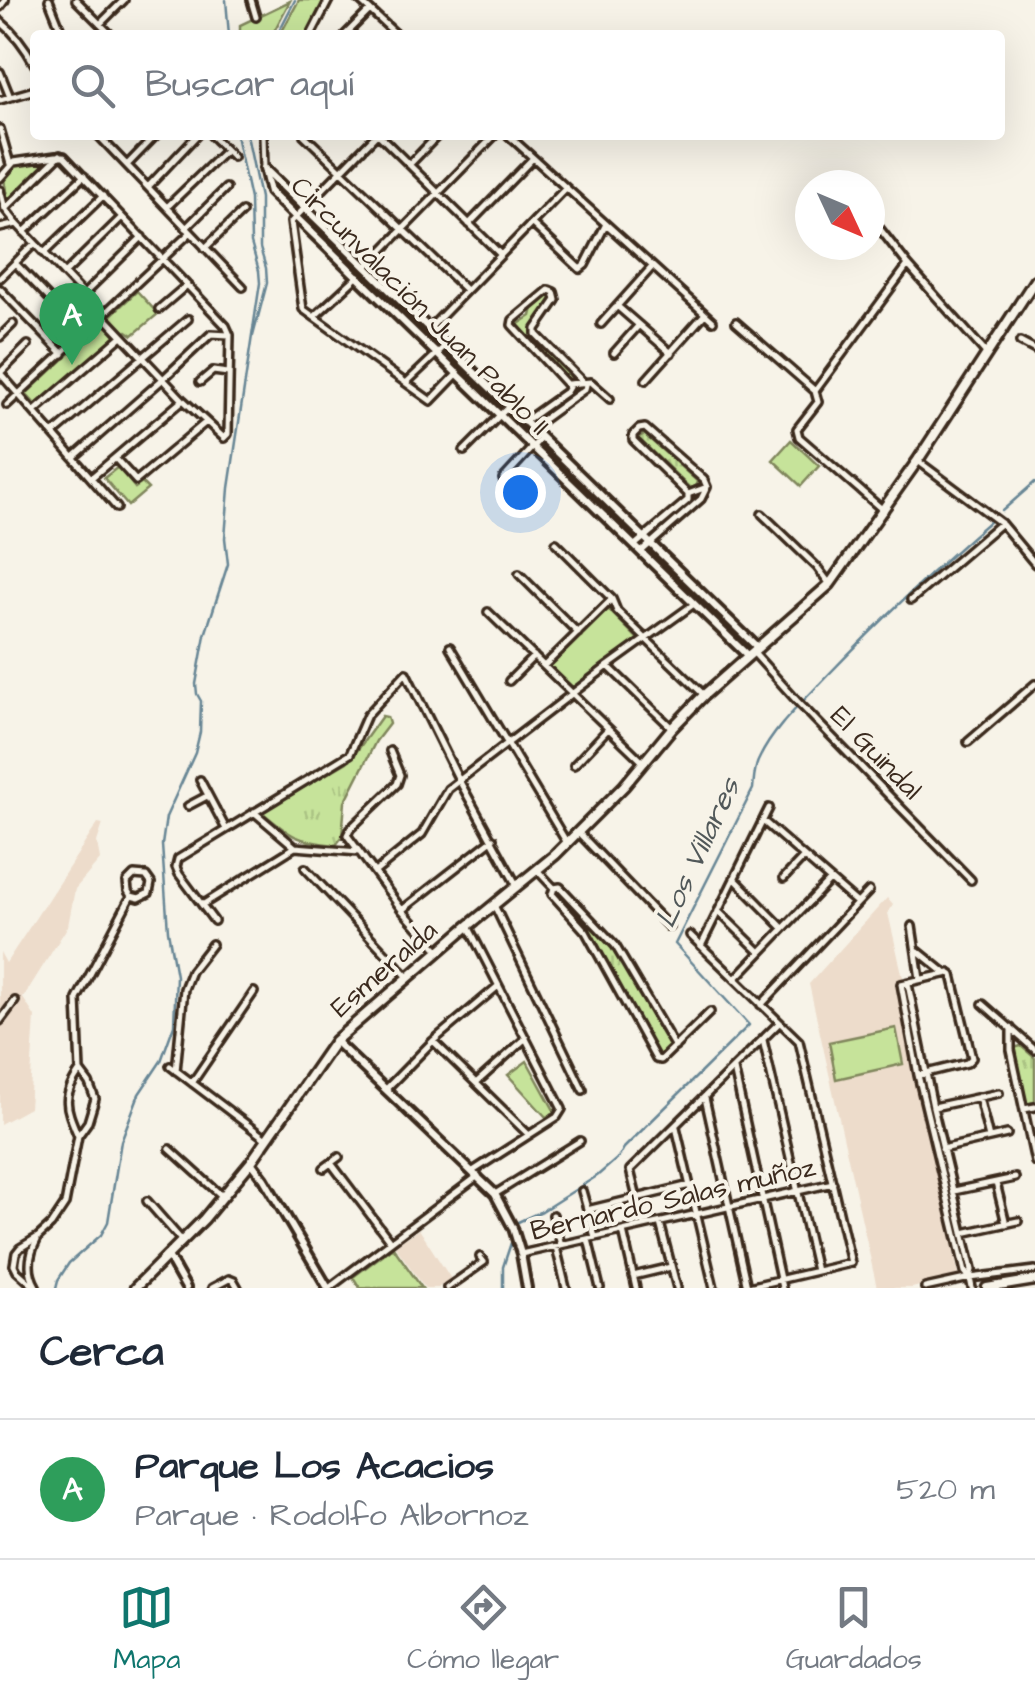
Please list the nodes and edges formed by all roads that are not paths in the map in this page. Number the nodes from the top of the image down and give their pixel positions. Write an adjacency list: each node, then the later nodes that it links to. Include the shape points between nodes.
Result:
1 (5, 0): 8 (street)
2 (49, 0): 13 (street)
3 (76, 0): 12 (street)
4 (124, 0): 12 (street)
5 (251, 0): 10 (street)
6 (328, 0): 15 (street)
7 (359, 0): 9 (street)
8 (0, 7)
9 (370, 10): 16 (street); 17 (street)
10 (256, 16)
11 (0, 21): 18 (street)
12 (100, 24): 14 (street)
13 (61, 30)
14 (106, 30)
15 (313, 30)
16 (350, 30)
17 (392, 30)
18 (30, 56)
19 (0, 72): 21 (street)
20 (30, 91): 21 (street)
21 (10, 97): 22 (street)
22 (0, 100)
23 (0, 128): 42 (street)
24 (102, 140): 36 (street)
25 (109, 140): 36 (street)
26 (151, 140): 43 (street)
27 (192, 140): 48 (street)
28 (215, 140): 37 (street)
29 (262, 140): 44 (street)
30 (309, 140): 45 (street)
31 (373, 140): 45 (street)
32 (384, 140): 41 (street)
33 (433, 140): 41 (street)
34 (490, 140): 52 (street)
35 (513, 140): 40 (street)
36 (105, 144): 43 (street)
37 (226, 150): 39 (street); 54 (street)
38 (60, 155): 42 (street); 46 (street); 55 (street)
39 (233, 157)
40 (532, 158): 50 (street); 60 (street)
41 (410, 164): 52 (street)
42 (10, 165): 47 (street)
43 (126, 166): 48 (street)
44 (264, 168): 57 (street, Circunvalación Juan Pablo II); 57 (street, Circunvalación Juan Pablo II, via 270,192)
45 (342, 171): 57 (street); 65 (street)
46 (84, 176): 53 (street); 66 (street)
47 (0, 178)
48 (147, 188): 54 (street)
49 (226, 188): 64 (street)
50 (566, 188): 61 (street); 62 (street)
51 (0, 190): 55 (street)
52 (438, 194): 60 (street); 65 (street)
53 (103, 196): 58 (street); 71 (street)
54 (166, 208): 64 (street)
55 (5, 210): 59 (street)
56 (242, 212): 70 (street)
57 (301, 212): 77 (street, Circunvalación Juan Pablo II); 79 (street, Circunvalación Juan Pablo II); 91 (street, via 290,222 303,309)
58 (122, 217): 68 (street); 78 (street)
59 (17, 224): 63 (street); 66 (street)
60 (469, 224): 72 (street)
61 (532, 224): 62 (street, via 579,269); 72 (street)
62 (606, 224): 76 (street)
63 (0, 228)
64 (188, 230): 70 (street); 73 (street)
65 (403, 230): 77 (street); 85 (street)
66 (24, 232): 69 (street)
67 (885, 235): 75 (street)
68 (142, 237): 73 (street); 86 (street)
69 (35, 244): 71 (street); 74 (street)
70 (205, 248): 83 (street)
71 (44, 252): 78 (street)
72 (501, 255): 85 (street)
73 (162, 259): 82 (street); 90 (street)
74 (15, 264): 80 (street); 92 (street)
75 (908, 265): 112 (street); 123 (street)
76 (652, 266): 87 (street); 89 (street)
77 (366, 267): 99 (street, Circunvalación Juan Pablo II)
78 (64, 274): 86 (street)
79 (358, 276): 91 (street); 108 (street, Circunvalación Juan Pablo II)
80 (0, 278)
81 (1035, 280): 112 (main road)
82 (187, 284): 88 (street); 100 (street)
83 (243, 287)
84 (0, 289): 103 (street)
85 (466, 290): 99 (street)
86 (86, 297): 90 (street); 92 (street)
87 (617, 306): 97 (street); 98 (street)
88 (159, 309)
89 (705, 314): 94 (street); 110 (street)
90 (104, 316): 101 (street); 111 (street)
91 (314, 317): 121 (street)
92 (69, 318): 103 (street)
93 (188, 319): 113 (street)
94 (713, 321)
95 (736, 322): 123 (street)
96 (13, 324): 102 (street)
97 (601, 324)
98 (639, 325): 109 (street); 110 (street)
99 (430, 329): 106 (street, Circunvalación Juan Pablo II)
100 (230, 335): 116 (street); 117 (street, via 211,334)
101 (122, 336): 113 (street); 129 (street)
102 (0, 337)
103 (49, 338): 111 (street)
104 (1020, 342): 107 (street)
105 (28, 345): 115 (street)
106 (446, 345): 108 (street); 128 (street, Circunvalación Juan Pablo II)
107 (1034, 348)
108 (437, 352): 114 (street, Circunvalación Juan Pablo II); 121 (street)
109 (614, 353)
110 (670, 353): 118 (street)
111 (63, 354): 124 (street)
112 (987, 354): 139 (main road)
113 (143, 358): 117 (street); 133 (street)
114 (458, 372): 121 (street, via 431,402); 130 (street, Circunvalación Juan Pablo II)
115 (0, 373): 124 (street)
116 (230, 374): 120 (street, via 212,371); 131 (street, via 228,434 224,438)
117 (163, 379): 126 (street); 137 (street)
118 (646, 380)
119 (584, 381): 122 (street); 122 (street, via 536,334 556,300 550,290 512,323); 125 (street); 132 (street, via 585,389)
120 (200, 382)
121 (406, 383)
122 (568, 384): 132 (street)
123 (815, 391): 145 (street, via 818,402 797,430 800,437)
124 (18, 396): 127 (street); 129 (street)
125 (610, 399)
126 (184, 400): 131 (street); 138 (street)
127 (8, 405)
128 (508, 406): 130 (street); 132 (street, Circunvalación Juan Pablo II)
129 (34, 412): 133 (street)
130 (499, 414): 135 (street, Circunvalación Juan Pablo II); 136 (street)
131 (206, 422): 138 (street, via 136,481)
132 (527, 425): 134 (street, Circunvalación Juan Pablo II)
133 (54, 434): 137 (street)
134 (540, 439): 135 (street); 148 (street, Circunvalación Juan Pablo II)
135 (532, 448): 141 (street); 150 (street, Circunvalación Juan Pablo II)
136 (464, 451)
137 (74, 457): 140 (street)
138 (115, 458): 140 (street)
139 (918, 460): 145 (main road); 147 (street)
140 (91, 478): 144 (street)
141 (503, 479)
142 (707, 487): 143 (street); 143 (street, via 639,429 633,440); 148 (street, via 701,499)
143 (688, 494): 148 (street)
144 (117, 508)
145 (884, 511): 153 (main road)
146 (762, 514): 153 (street)
147 (1001, 523): 151 (street); 155 (street)
148 (646, 541): 150 (street); 161 (street, Circunvalación Juan Pablo II)
149 (556, 544): 154 (street)
150 (638, 548): 156 (street, Circunvalación Juan Pablo II)
151 (1035, 564)
152 (519, 574): 158 (street)
153 (830, 584): 161 (main road, Esmeralda)
154 (612, 600): 158 (street); 159 (street)
155 (910, 600)
156 (694, 604): 159 (street); 161 (street, Circunvalación Juan Pablo II)
157 (488, 612): 162 (street)
158 (578, 632): 163 (street)
159 (645, 639): 164 (street); 168 (street)
160 (450, 647): 172 (street)
161 (753, 652): 168 (main road, Esmeralda); 196 (street, El Guindal)
162 (534, 656): 163 (street); 165 (street)
163 (544, 666): 167 (street)
164 (608, 666): 167 (street); 169 (street)
165 (510, 682)
166 (1035, 684): 171 (street)
167 (572, 694): 170 (street); 172 (street)
168 (704, 694): 169 (main road, Esmeralda)
169 (672, 728): 174 (main road, Esmeralda)
170 (608, 729): 174 (street); 175 (street)
171 (968, 742)
172 (508, 744): 177 (street); 186 (street)
173 (390, 751): 188 (street, via 397,784 347,833)
174 (643, 762): 184 (main road, Esmeralda)
175 (574, 765)
176 (200, 780): 178 (street)
177 (460, 782): 181 (street, via 406,673 367,714 350,754); 185 (street); 192 (street, via 445,792 422,834)
178 (207, 796): 179 (street); 183 (street)
179 (188, 806)
180 (769, 808): 182 (street)
181 (254, 812): 183 (street); 187 (street)
182 (762, 820): 189 (street); 193 (street)
183 (226, 829): 202 (street, via 178,859 179,874)
184 (578, 832): 186 (main road, Esmeralda); 210 (street)
185 (493, 839): 197 (street); 204 (street)
186 (567, 842): 191 (main road, Esmeralda)
187 (295, 847): 188 (street); 202 (street)
188 (359, 852): 192 (street)
189 (804, 857): 194 (street); 195 (street)
190 (305, 868): 220 (street)
191 (538, 870): 197 (main road, Esmeralda); 198 (street)
192 (375, 872): 204 (street)
193 (734, 878): 205 (street); 212 (street)
194 (784, 878)
195 (830, 880): 201 (street); 212 (street)
196 (971, 880)
197 (517, 886): 203 (main road, Esmeralda)
198 (554, 888): 206 (street, via 560,886); 208 (street, via 552,894)
199 (869, 891): 201 (street)
200 (132, 896): 200 (street, via 149,893 146,876 130,877); 242 (street, via 77,999)
201 (857, 904): 226 (street)
202 (202, 905): 207 (street)
203 (494, 905): 209 (main road, Esmeralda); 248 (street)
204 (402, 910): 217 (street)
205 (718, 911): 215 (street); 218 (street)
206 (586, 914): 208 (street); 237 (street, via 615,945)
207 (214, 921)
208 (578, 921): 237 (street, via 656,1059)
209 (468, 926): 217 (main road, Esmeralda); 223 (street)
210 (669, 926)
211 (912, 926): 216 (street)
212 (783, 928): 218 (street)
213 (690, 935): 215 (street)
214 (212, 944): 243 (street, via 187,979)
215 (700, 946): 221 (street)
216 (915, 949): 219 (street); 222 (street)
217 (438, 951): 220 (main road, Esmeralda)
218 (760, 952): 221 (street)
219 (945, 973): 222 (street); 244 (street, via 952,975 972,1057)
220 (408, 977): 235 (main road, Esmeralda)
221 (735, 980): 226 (street)
222 (920, 980): 244 (street, via 905,983)
223 (498, 987): 233 (street); 236 (street)
224 (254, 992): 246 (street)
225 (15, 1001): 229 (street)
226 (761, 1004): 230 (street)
227 (983, 1004): 231 (street)
228 (710, 1012): 237 (street)
229 (0, 1021)
230 (779, 1022): 234 (street); 272 (street, via 801,1046)
231 (1010, 1028): 232 (street); 238 (street)
232 (1021, 1037): 238 (street); 239 (street)
233 (526, 1038): 245 (street); 257 (street, via 562,1109)
234 (763, 1039): 241 (street); 275 (street)
235 (334, 1041): 247 (street); 259 (main road, Esmeralda)
236 (432, 1041): 245 (street); 247 (street)
237 (675, 1047)
238 (1011, 1050): 254 (street)
239 (1035, 1050)
240 (170, 1066): 243 (street)
241 (734, 1069): 251 (street); 280 (street)
242 (80, 1071): 258 (street, via 65,1107); 258 (street, via 95,1099)
243 (176, 1071): 246 (street)
244 (922, 1074): 253 (street)
245 (477, 1082): 257 (street)
246 (192, 1083): 259 (street)
247 (386, 1089): 269 (street)
248 (583, 1090)
249 (999, 1093): 250 (street)
250 (979, 1097): 253 (street); 260 (street)
251 (705, 1098): 255 (street); 282 (street)
252 (1035, 1107): 254 (street)
253 (930, 1108): 263 (street)
254 (1024, 1109): 266 (street)
255 (676, 1127): 273 (street); 279 (street, via 630,1170)
256 (1007, 1134): 260 (street)
257 (529, 1135): 269 (street)
258 (78, 1136): 292 (street, via 65,1204)
259 (266, 1138): 265 (main road, Esmeralda)
260 (989, 1138): 263 (street)
261 (580, 1142): 277 (street)
262 (170, 1149): 278 (street)
263 (940, 1150): 276 (street)
264 (339, 1156): 267 (street)
265 (252, 1162): 278 (main road, Esmeralda); 312 (street)
266 (1035, 1162)
267 (331, 1163): 268 (street); 295 (street)
268 (324, 1168)
269 (476, 1174): 277 (street); 295 (street)
270 (1015, 1178): 271 (street)
271 (996, 1183): 276 (street); 288 (street)
272 (833, 1184): 275 (street, Bernardo Salas muñoz); 302 (street, via 851,1263)
273 (690, 1185): 279 (street); 284 (street)
274 (582, 1191): 283 (street)
275 (796, 1192): 280 (street, Bernardo Salas muñoz); 302 (street)
276 (950, 1192): 291 (street)
277 (495, 1194): 297 (street)
278 (223, 1197): 294 (main road, Esmeralda)
279 (636, 1198): 283 (street); 289 (street)
280 (763, 1200): 282 (street, Bernardo Salas muñoz); 305 (street)
281 (147, 1201): 294 (street)
282 (728, 1207): 284 (street, Bernardo Salas muñoz); 320 (street)
283 (587, 1210): 293 (street)
284 (697, 1214): 287 (street, Bernardo Salas muñoz); 319 (street)
285 (552, 1215): 296 (street)
286 (1018, 1220): 288 (street)
287 (660, 1223): 289 (street, Bernardo Salas muñoz); 300 (street)
288 (1006, 1224): 291 (street)
289 (644, 1226): 290 (street, Bernardo Salas muñoz)
290 (623, 1231): 293 (street, Bernardo Salas muñoz); 303 (street)
291 (961, 1234): 304 (street)
292 (38, 1237): 307 (street, via 30,1257); 307 (street, via 14,1259 17,1271)
293 (591, 1238): 296 (street, Bernardo Salas muñoz); 316 (street)
294 (182, 1241): 298 (main road, Esmeralda)
295 (390, 1241): 312 (street)
296 (558, 1246): 297 (street, Bernardo Salas muñoz); 315 (street)
297 (521, 1254): 314 (street)
298 (168, 1256): 308 (main road, Esmeralda); 309 (street)
299 (480, 1256): 313 (street, via 484,1262)
300 (671, 1267): 303 (street); 318 (street)
301 (1035, 1270): 304 (street)
302 (816, 1271): 305 (street)
303 (633, 1276): 317 (street)
304 (970, 1278): 322 (street); 323 (street)
305 (780, 1280): 320 (street); 321 (street)
306 (1035, 1280): 324 (main road)
307 (37, 1288)
308 (135, 1288)
309 (186, 1288)
310 (212, 1288): 311 (street, via 229,1279)
311 (238, 1288)
312 (329, 1288)
313 (446, 1288)
314 (527, 1288)
315 (566, 1288)
316 (600, 1288)
317 (636, 1288)
318 (677, 1288)
319 (714, 1288)
320 (746, 1288)
321 (782, 1288)
322 (925, 1288)
323 (972, 1288)
324 (987, 1288)

